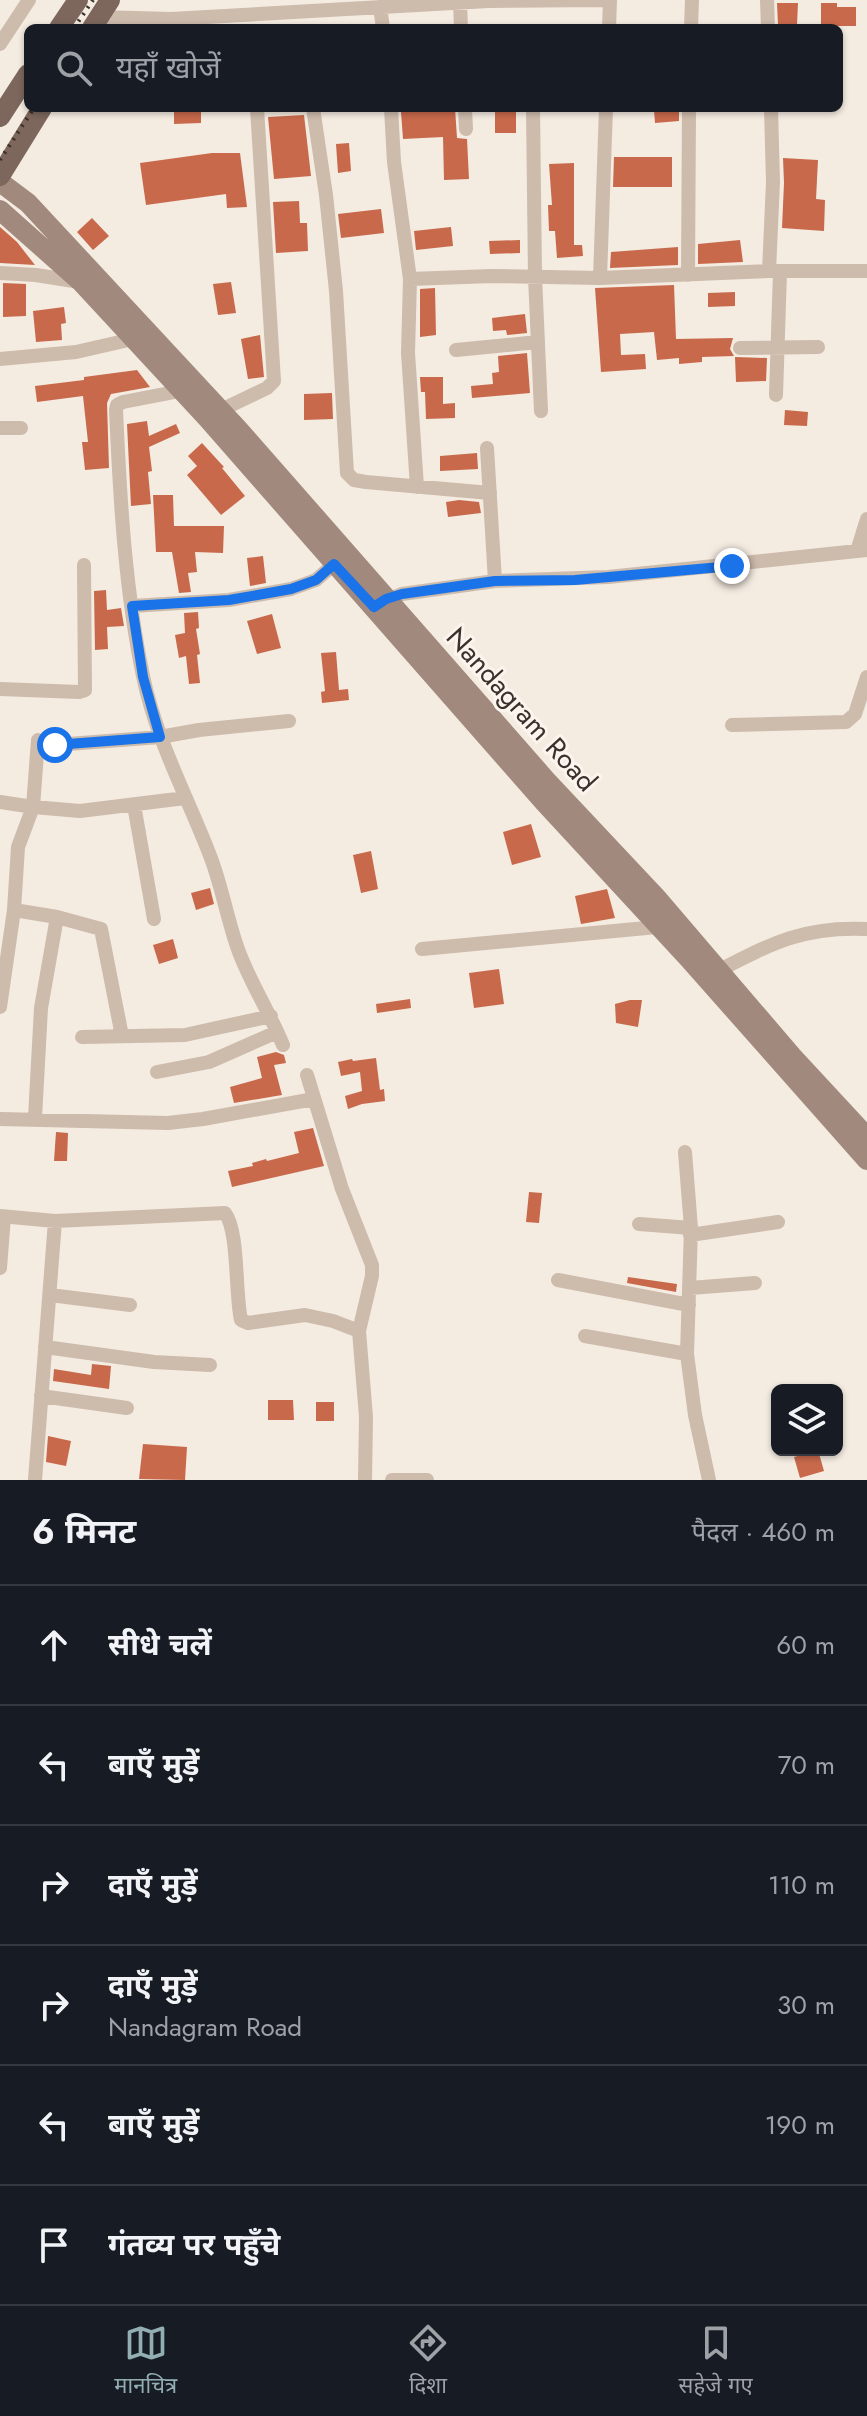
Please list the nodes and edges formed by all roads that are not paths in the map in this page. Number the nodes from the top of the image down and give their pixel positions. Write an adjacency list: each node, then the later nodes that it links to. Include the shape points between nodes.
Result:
1 (29, 0): 20 (street)
2 (78, 0): 13 (main road)
3 (255, 0): 12 (street)
4 (603, 0): 8 (street)
5 (610, 0): 17 (street)
6 (692, 0): 18 (street)
7 (767, 0): 19 (street)
8 (460, 2): 9 (street); 16 (street)
9 (380, 7): 10 (street); 15 (street)
10 (298, 12): 12 (street); 14 (street)
11 (100, 15): 12 (street)
12 (254, 20)
13 (62, 24)
14 (300, 24)
15 (382, 24)
16 (461, 24)
17 (609, 24)
18 (691, 24)
19 (768, 24)
20 (0, 44)
21 (24, 80): 31 (main road)
22 (40, 112): 33 (main road)
23 (257, 112): 52 (street, via 274,381)
24 (314, 112): 57 (street, via 336,291 347,473 354,480)
25 (391, 112): 41 (street)
26 (465, 112): 32 (street)
27 (533, 112): 39 (street)
28 (606, 112): 40 (street)
29 (689, 112): 38 (street)
30 (771, 112): 36 (street)
31 (0, 117)
32 (466, 129)
33 (0, 179): 52 (street, Nandagram Road)
34 (0, 210): 42 (street, Nandagram Road)
35 (867, 271): 36 (street)
36 (774, 272): 38 (street); 45 (street)
37 (0, 273): 42 (street)
38 (688, 275): 40 (street)
39 (535, 277): 40 (street); 41 (street); 44 (street)
40 (600, 278)
41 (410, 279): 57 (street, via 408,353)
42 (81, 282): 43 (street, Nandagram Road)
43 (133, 339): 49 (street, via 76,352); 50 (street, Nandagram Road)
44 (538, 342): 48 (street); 53 (street)
45 (777, 347): 46 (street); 47 (street); 51 (street)
46 (818, 347)
47 (740, 348)
48 (456, 350)
49 (0, 359)
50 (180, 391): 61 (street, Nandagram Road); 65 (street, via 117,405)
51 (776, 395)
52 (221, 410): 61 (street, Nandagram Road)
53 (541, 411)
54 (0, 428): 55 (street)
55 (21, 428)
56 (487, 448): 58 (street)
57 (417, 487): 58 (street)
58 (490, 493): 63 (street)
59 (867, 519): 60 (street)
60 (862, 551): 63 (street, via 608,577)
61 (340, 559): 64 (street, Nandagram Road); 65 (street, via 316,580 291,589 229,600)
62 (84, 565): 67 (street, via 85,690)
63 (495, 581): 64 (street, via 423,590)
64 (380, 603): 77 (street, Nandagram Road)
65 (132, 606): 70 (street, via 143,677)
66 (867, 677): 69 (street, via 855,714 846,722)
67 (0, 689)
68 (289, 721): 70 (street)
69 (732, 725)
70 (160, 737): 72 (street); 73 (street)
71 (38, 740): 76 (street)
72 (55, 745)
73 (185, 798): 75 (street); 86 (street, via 210,856 240,955)
74 (0, 802): 76 (street)
75 (134, 805): 76 (street, via 80,811); 80 (street)
76 (33, 807): 78 (street, via 18,847)
77 (596, 846): 81 (street, Nandagram Road); 84 (street, Nandagram Road, via 656,897)
78 (14, 910): 79 (street); 85 (street)
79 (57, 917): 87 (street, via 101,929); 93 (street, via 41,1008)
80 (154, 919)
81 (657, 927): 83 (street); 89 (street, Nandagram Road)
82 (867, 929): 84 (street, via 787,937)
83 (422, 949)
84 (718, 971): 89 (street, Nandagram Road)
85 (0, 1007)
86 (271, 1016): 87 (street, via 199,1033); 90 (street, via 280,1038 209,1062)
87 (122, 1036): 88 (street)
88 (82, 1037)
89 (774, 1046): 95 (street, Nandagram Road)
90 (157, 1072)
91 (307, 1075): 92 (street)
92 (314, 1099): 93 (street, via 168,1123); 111 (street, via 372,1265)
93 (35, 1118): 94 (street)
94 (0, 1119)
95 (847, 1126): 96 (street, Nandagram Road); 98 (street, Nandagram Road)
96 (867, 1137)
97 (685, 1152): 103 (street)
98 (867, 1160)
99 (2, 1216): 100 (street); 104 (street)
100 (55, 1221): 108 (street); 111 (street, via 225,1213 233,1239 241,1320 305,1315)
101 (778, 1222): 103 (street)
102 (639, 1224): 103 (street)
103 (691, 1231): 107 (street)
104 (0, 1268)
105 (558, 1280): 110 (street)
106 (755, 1283): 107 (street)
107 (690, 1288): 110 (street)
108 (50, 1295): 109 (street); 113 (street)
109 (130, 1305)
110 (689, 1305): 114 (street)
111 (359, 1331): 119 (street)
112 (585, 1336): 114 (street)
113 (45, 1347): 115 (street); 116 (street)
114 (687, 1354): 122 (street)
115 (210, 1365)
116 (41, 1396): 117 (street); 118 (street)
117 (127, 1408)
118 (35, 1480)
119 (365, 1480)
120 (392, 1480): 121 (street)
121 (427, 1480)
122 (709, 1480)

